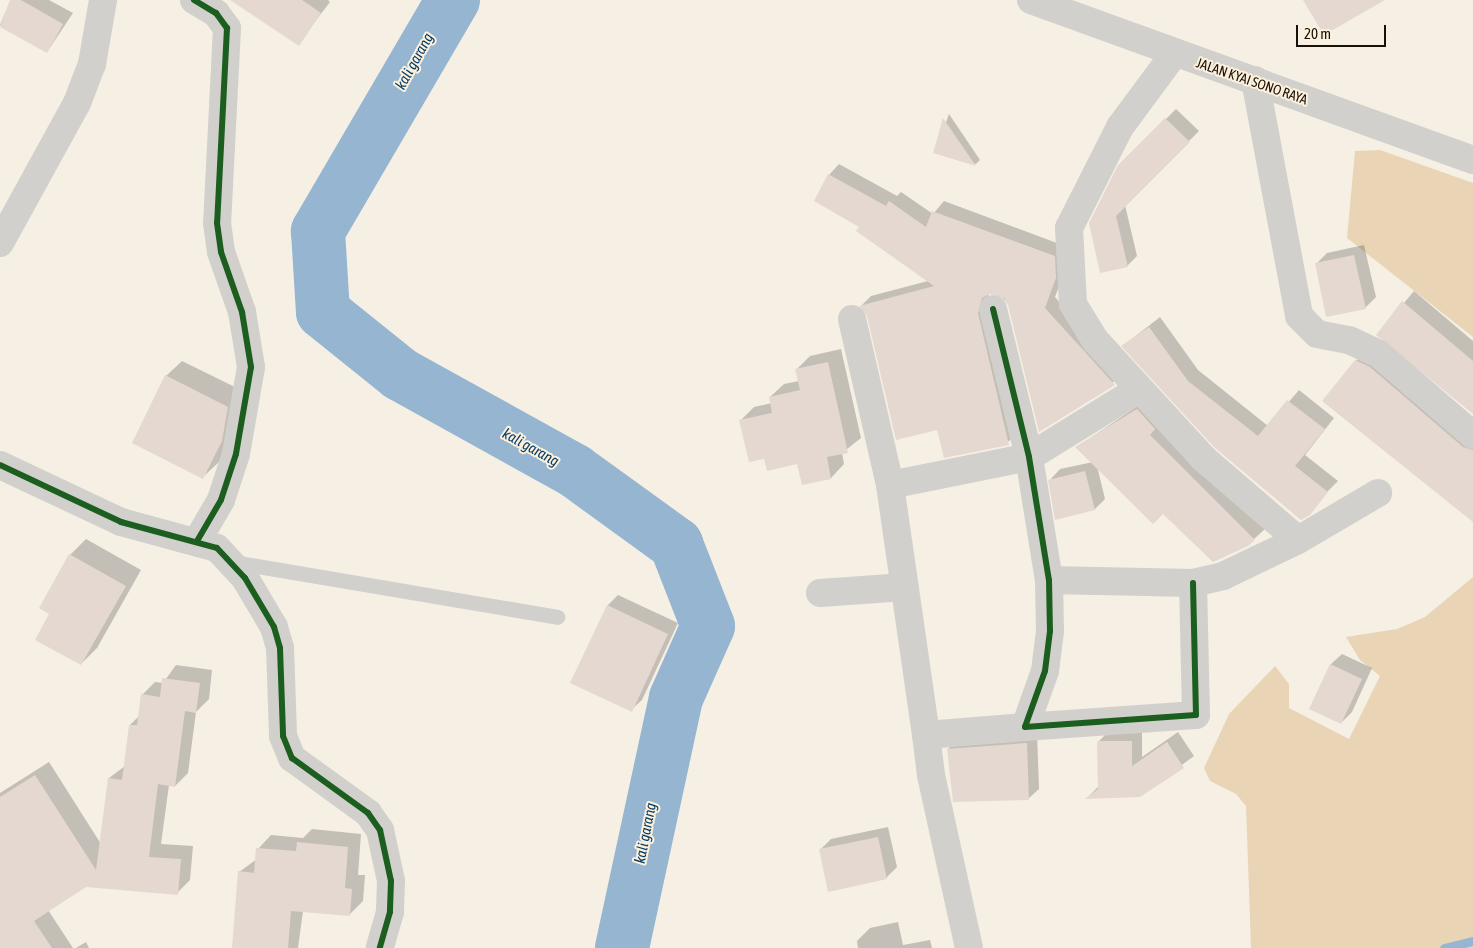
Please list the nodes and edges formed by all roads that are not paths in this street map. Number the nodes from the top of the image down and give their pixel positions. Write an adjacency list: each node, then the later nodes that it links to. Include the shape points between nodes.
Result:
1 (103, 0): 7 (street, via 95,54 77,103)
2 (194, 0): 17 (street, via 216,13 227,28 217,223 221,252 245,322 251,367 236,454 221,500)
3 (1031, 0): 4 (street, JALAN KYAI SONO RAYA)
4 (1174, 54): 5 (street, JALAN KYAI SONO RAYA); 10 (street, via 1120,127 1069,228 1073,304 1095,340)
5 (1255, 80): 6 (street, JALAN KYAI SONO RAYA); 11 (street, via 1299,316 1317,334 1349,340 1379,354)
6 (1473, 160)
7 (0, 244)
8 (993, 309): 12 (street)
9 (852, 319): 14 (street)
10 (1139, 389): 12 (street); 16 (street, via 1203,458)
11 (1473, 435)
12 (1029, 457): 14 (street); 19 (street)
13 (0, 465): 17 (street, via 121,522)
14 (890, 484): 21 (street)
15 (1378, 493): 16 (street)
16 (1298, 540): 20 (street, via 1230,573)
17 (197, 541): 18 (street, via 217,548)
18 (231, 562): 23 (lane); 26 (street, via 257,595 274,627 280,648 283,736 292,758 368,813 380,830 391,881 390,912)
19 (1049, 580): 20 (street); 24 (street, via 1050,631 1045,670)
20 (1193, 582): 24 (street, via 1196,715)
21 (905, 587): 22 (street); 25 (street)
22 (820, 593)
23 (558, 617)
24 (1025, 726): 25 (street)
25 (926, 735): 27 (street, via 931,776)
26 (380, 948)
27 (969, 948)

